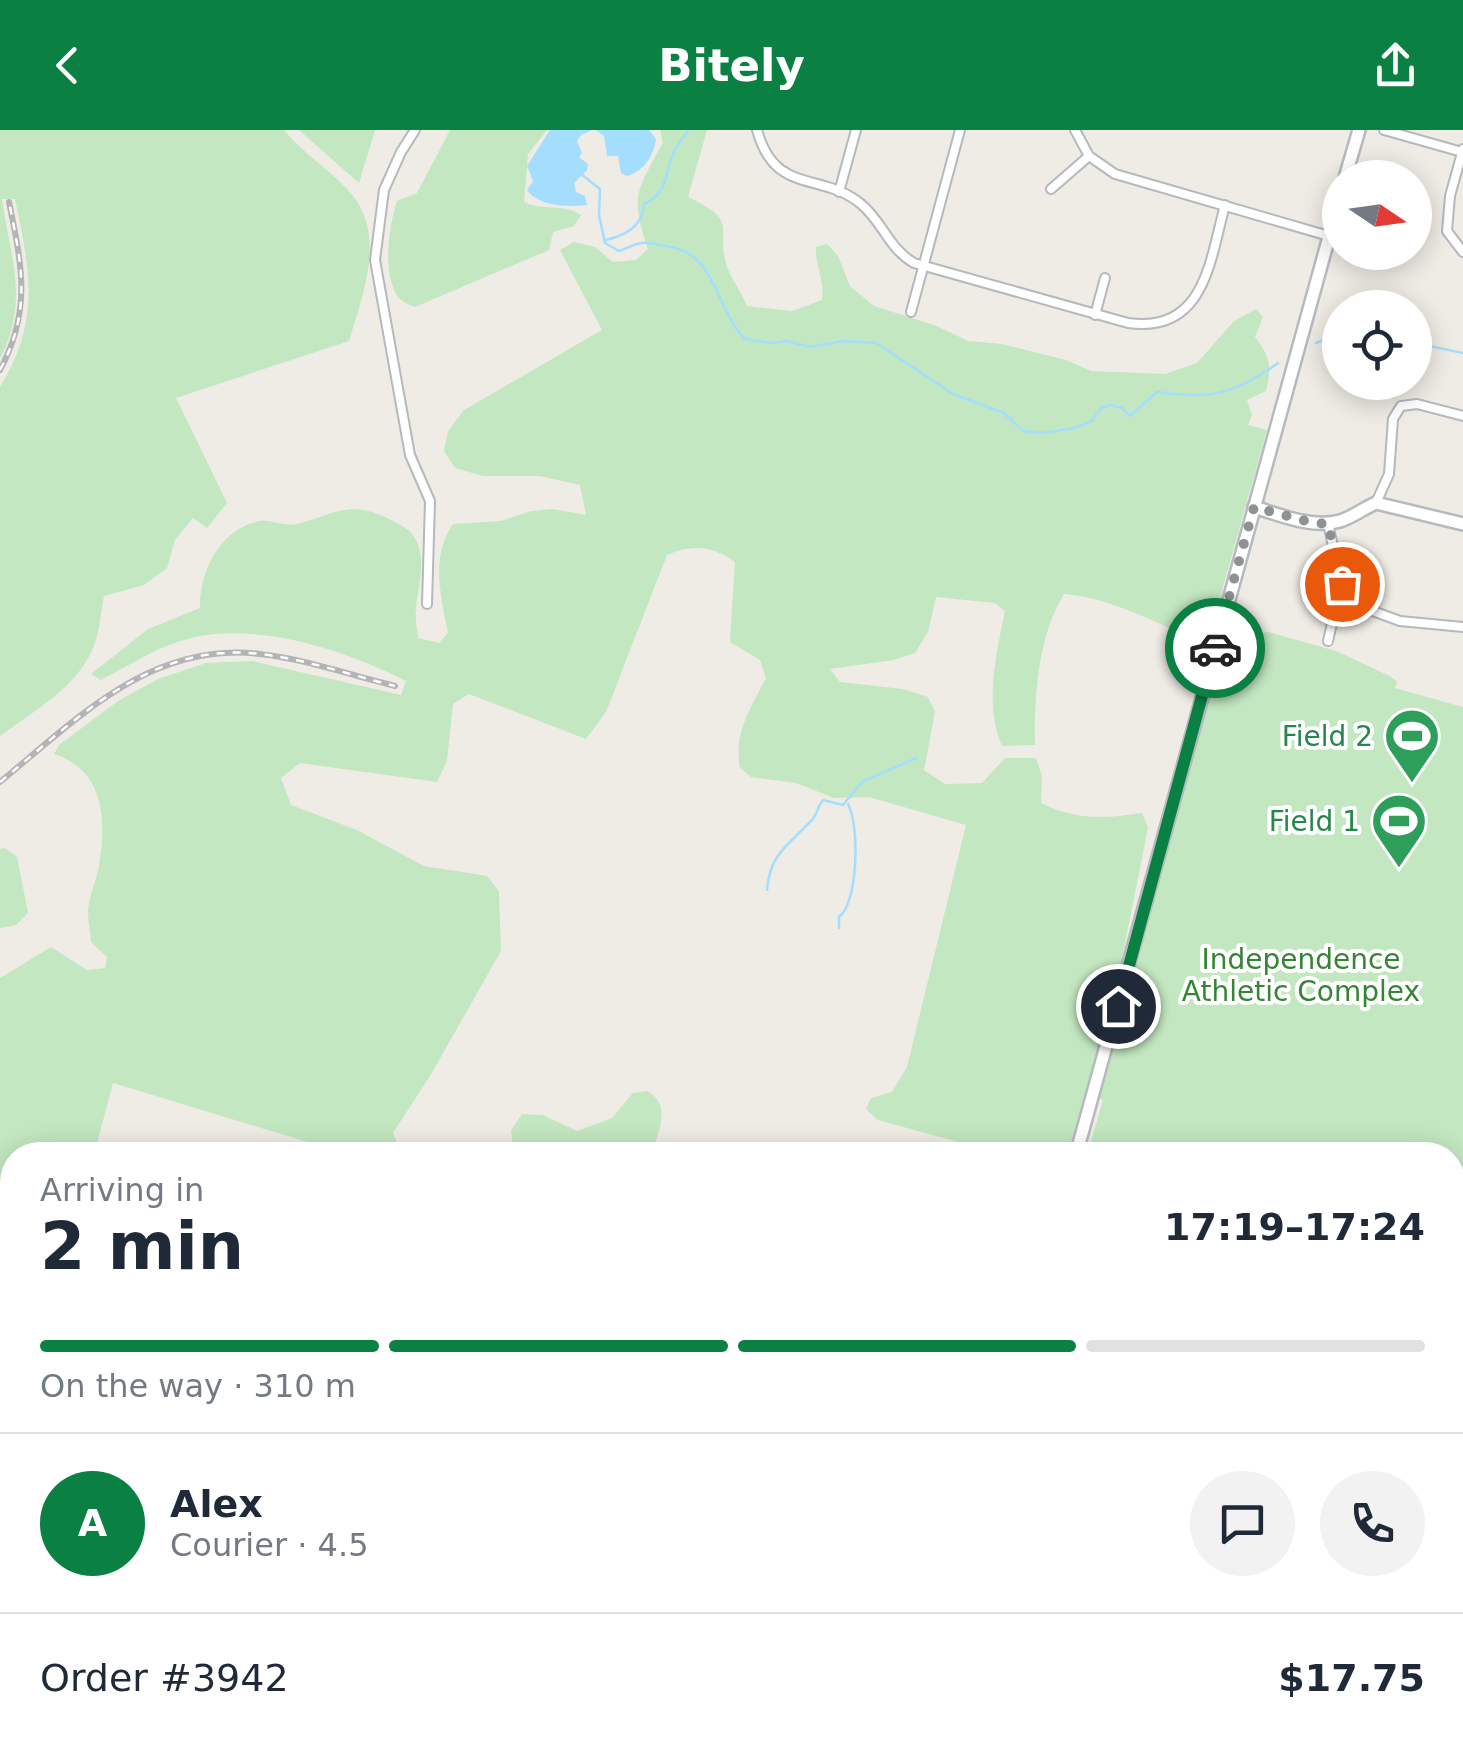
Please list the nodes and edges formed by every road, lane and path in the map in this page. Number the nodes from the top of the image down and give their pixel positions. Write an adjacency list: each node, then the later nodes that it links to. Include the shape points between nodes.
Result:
1 (415, 130): 27 (street, via 384,190 374,260 410,455 430,501)
2 (757, 130): 12 (street, via 775,166 791,178)
3 (856, 130): 12 (street)
4 (960, 130): 17 (street)
5 (1075, 130): 9 (street)
6 (1359, 130): 10 (street)
7 (1384, 130): 8 (street)
8 (1463, 151): 15 (street, via 1447,231)
9 (1089, 156): 11 (street); 13 (street, via 1115,174)
10 (1351, 160)
11 (1051, 189)
12 (839, 192): 17 (street, via 867,209 900,255)
13 (1225, 205): 14 (street); 20 (street, via 1201,289 1188,307 1148,325)
14 (1322, 234)
15 (1463, 252)
16 (1322, 261): 23 (street)
17 (923, 266): 19 (street); 20 (street)
18 (1105, 278): 20 (street)
19 (911, 312)
20 (1095, 314)
21 (1463, 416): 22 (street, via 1408,402 1401,406)
22 (1376, 503): 24 (street); 25 (street)
23 (1254, 507): 24 (street); 30 (street)
24 (1328, 524): 26 (street)
25 (1463, 524)
26 (1340, 599): 28 (street, via 1400,622); 29 (street)
27 (427, 604)
28 (1463, 626)
29 (1328, 642)
30 (1080, 1142)

